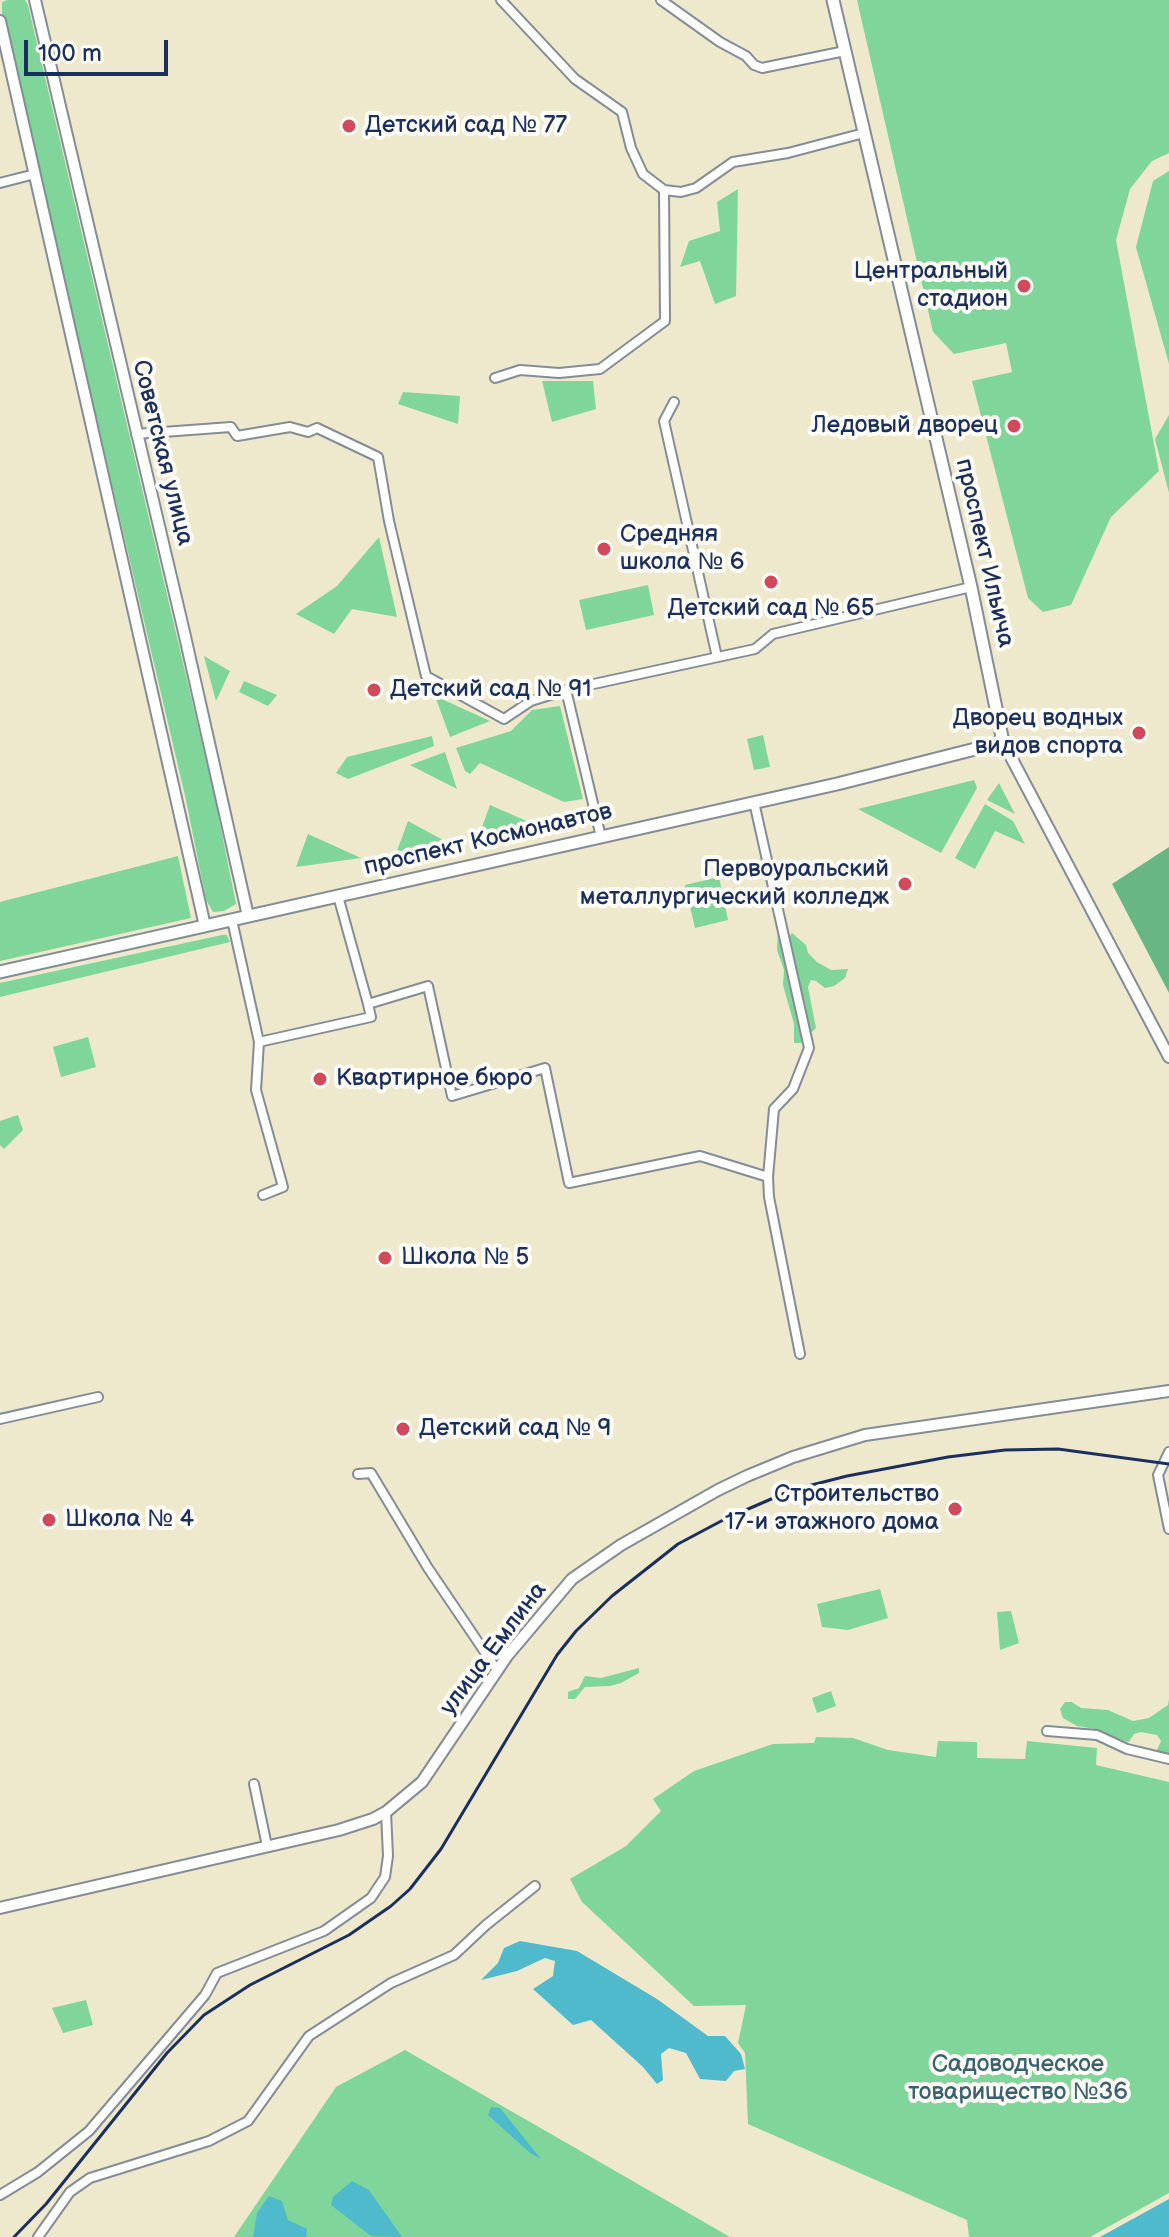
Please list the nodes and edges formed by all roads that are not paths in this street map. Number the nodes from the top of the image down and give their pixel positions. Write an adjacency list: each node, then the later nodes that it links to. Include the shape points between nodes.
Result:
1 (35, 0): 13 (street, Советская улица)
2 (501, 0): 10 (street, via 575,79 622,112 643,174)
3 (661, 0): 6 (street, via 762,68)
4 (833, 0): 6 (main road, проспект Ильича)
5 (0, 21): 8 (street)
6 (845, 51): 7 (main road, проспект Ильича)
7 (864, 133): 10 (street, via 733,162 696,188); 14 (main road, проспект Ильича)
8 (35, 174): 9 (street); 23 (street)
9 (0, 183)
10 (664, 190): 11 (street, via 665,321 600,369 520,370)
11 (495, 378)
12 (674, 402): 15 (street, via 664,421)
13 (136, 434): 16 (street, via 231,427 237,436 317,428 378,457 426,676 504,719 531,701); 21 (street, Советская улица)
14 (971, 587): 15 (street, via 773,634 755,649); 17 (main road, проспект Ильича)
15 (717, 657): 16 (street)
16 (566, 690): 19 (street)
17 (1003, 742): 18 (main road, проспект Космонавтов); 27 (street, проспект Ильича)
18 (754, 802): 19 (main road, проспект Космонавтов); 28 (street, via 809,1048 793,1089 774,1109)
19 (601, 837): 20 (main road, проспект Космонавтов)
20 (338, 896): 21 (main road, проспект Космонавтов); 25 (street)
21 (248, 916): 22 (main road, проспект Космонавтов)
22 (232, 920): 23 (main road, проспект Космонавтов); 26 (street)
23 (205, 926): 24 (main road, проспект Космонавтов)
24 (0, 972)
25 (368, 1004): 26 (street, via 371,1017); 28 (street, via 428,986 452,1096 545,1068 569,1183 700,1156)
26 (259, 1042): 29 (street, via 256,1090 283,1187)
27 (1169, 1057)
28 (768, 1177): 30 (street)
29 (263, 1195)
30 (800, 1354)
31 (1169, 1391): 37 (street, улица Емлина, via 865,1435 793,1457 718,1490 587,1567 557,1595)
32 (98, 1397): 33 (street)
33 (0, 1419)
34 (1169, 1452): 36 (street, via 1158,1475)
35 (358, 1474): 37 (street, via 371,1473)
36 (1169, 1529)
37 (497, 1670): 41 (street, улица Емлина, via 422,1782)
38 (1047, 1731): 39 (street, via 1097,1735)
39 (1169, 1759)
40 (254, 1784): 42 (street)
41 (386, 1812): 42 (street, улица Емлина, via 339,1830); 45 (street, via 385,1877 371,1898 324,1931 217,1973 205,1995 89,2131)
42 (267, 1846): 44 (street, улица Емлина)
43 (535, 1886): 46 (street, via 454,1955 391,1983 309,2036 248,2121 209,2141 90,2178 70,2192)
44 (1, 1904)
45 (0, 2195)
46 (38, 2237)

